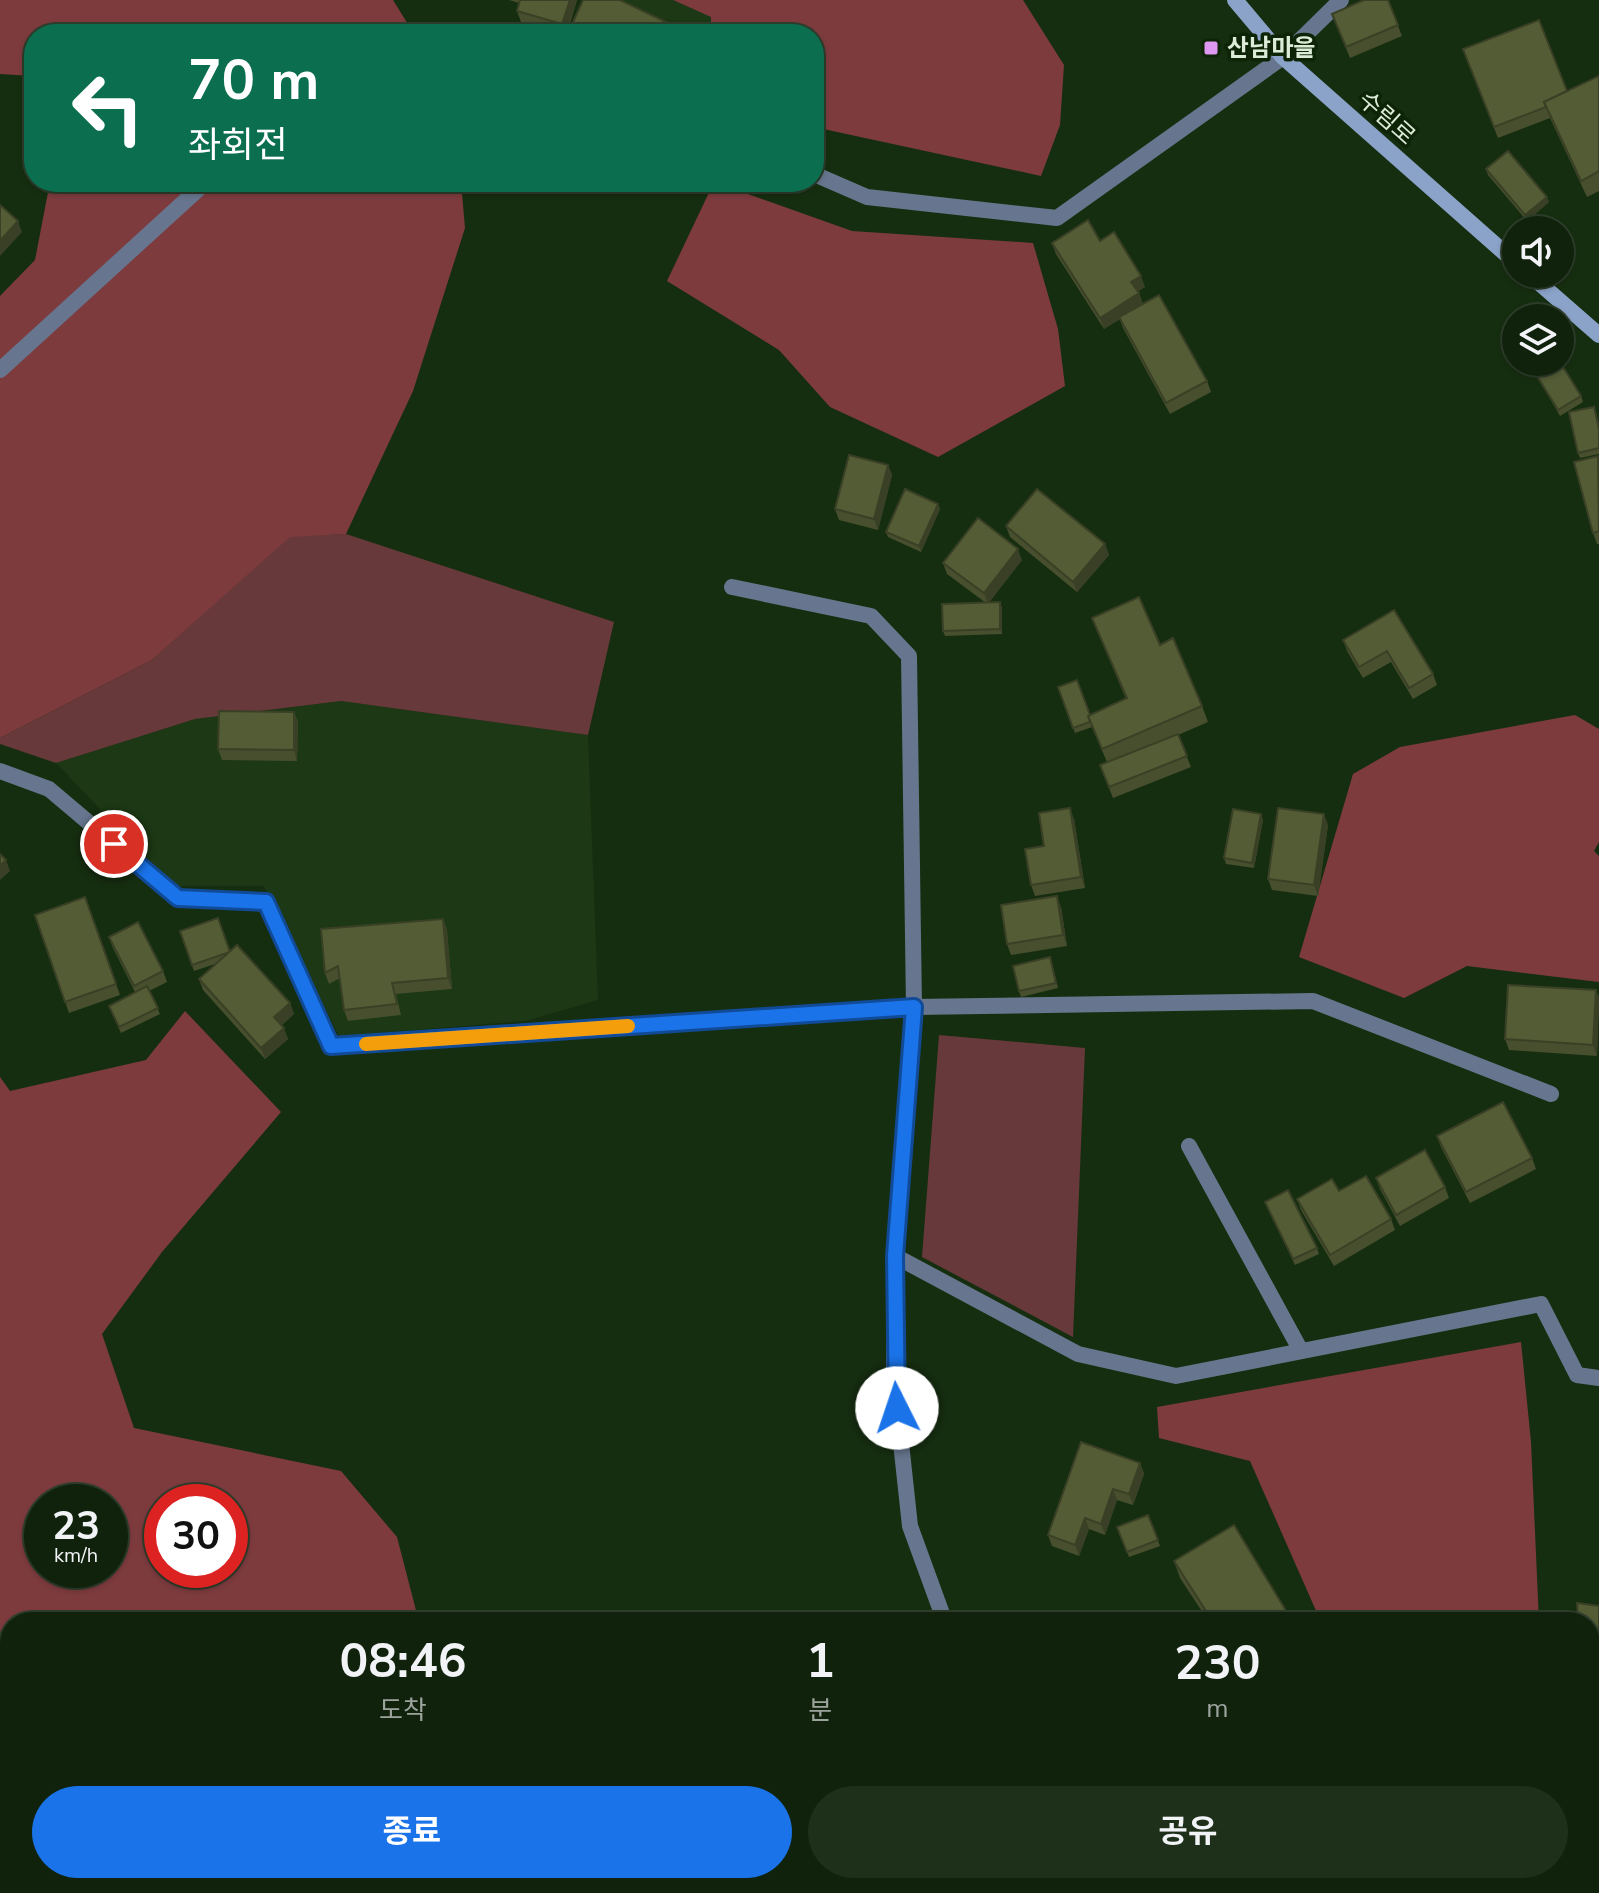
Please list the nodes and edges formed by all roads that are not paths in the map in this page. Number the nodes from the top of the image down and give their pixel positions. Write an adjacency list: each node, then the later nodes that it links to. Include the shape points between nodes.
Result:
1 (1235, 0): 3 (main road, 수림로)
2 (1341, 0): 3 (street)
3 (1283, 57): 4 (street, via 1057,218 867,197); 6 (main road, 수림로)
4 (824, 178)
5 (195, 192): 9 (street)
6 (1502, 251)
7 (1545, 288): 8 (main road)
8 (1599, 335)
9 (0, 370)
10 (732, 587): 12 (street, via 871,616 909,656)
11 (0, 771): 12 (street, via 49,789 178,898 266,902 331,1046)
12 (914, 1007): 13 (street, via 1313,1001); 15 (street)
13 (1551, 1094)
14 (1189, 1146): 16 (street)
15 (895, 1256): 16 (street, via 1078,1354 1176,1376); 18 (street, via 894,1378 910,1526)
16 (1301, 1351): 17 (street, via 1541,1304 1577,1375)
17 (1599, 1378)
18 (941, 1612)

